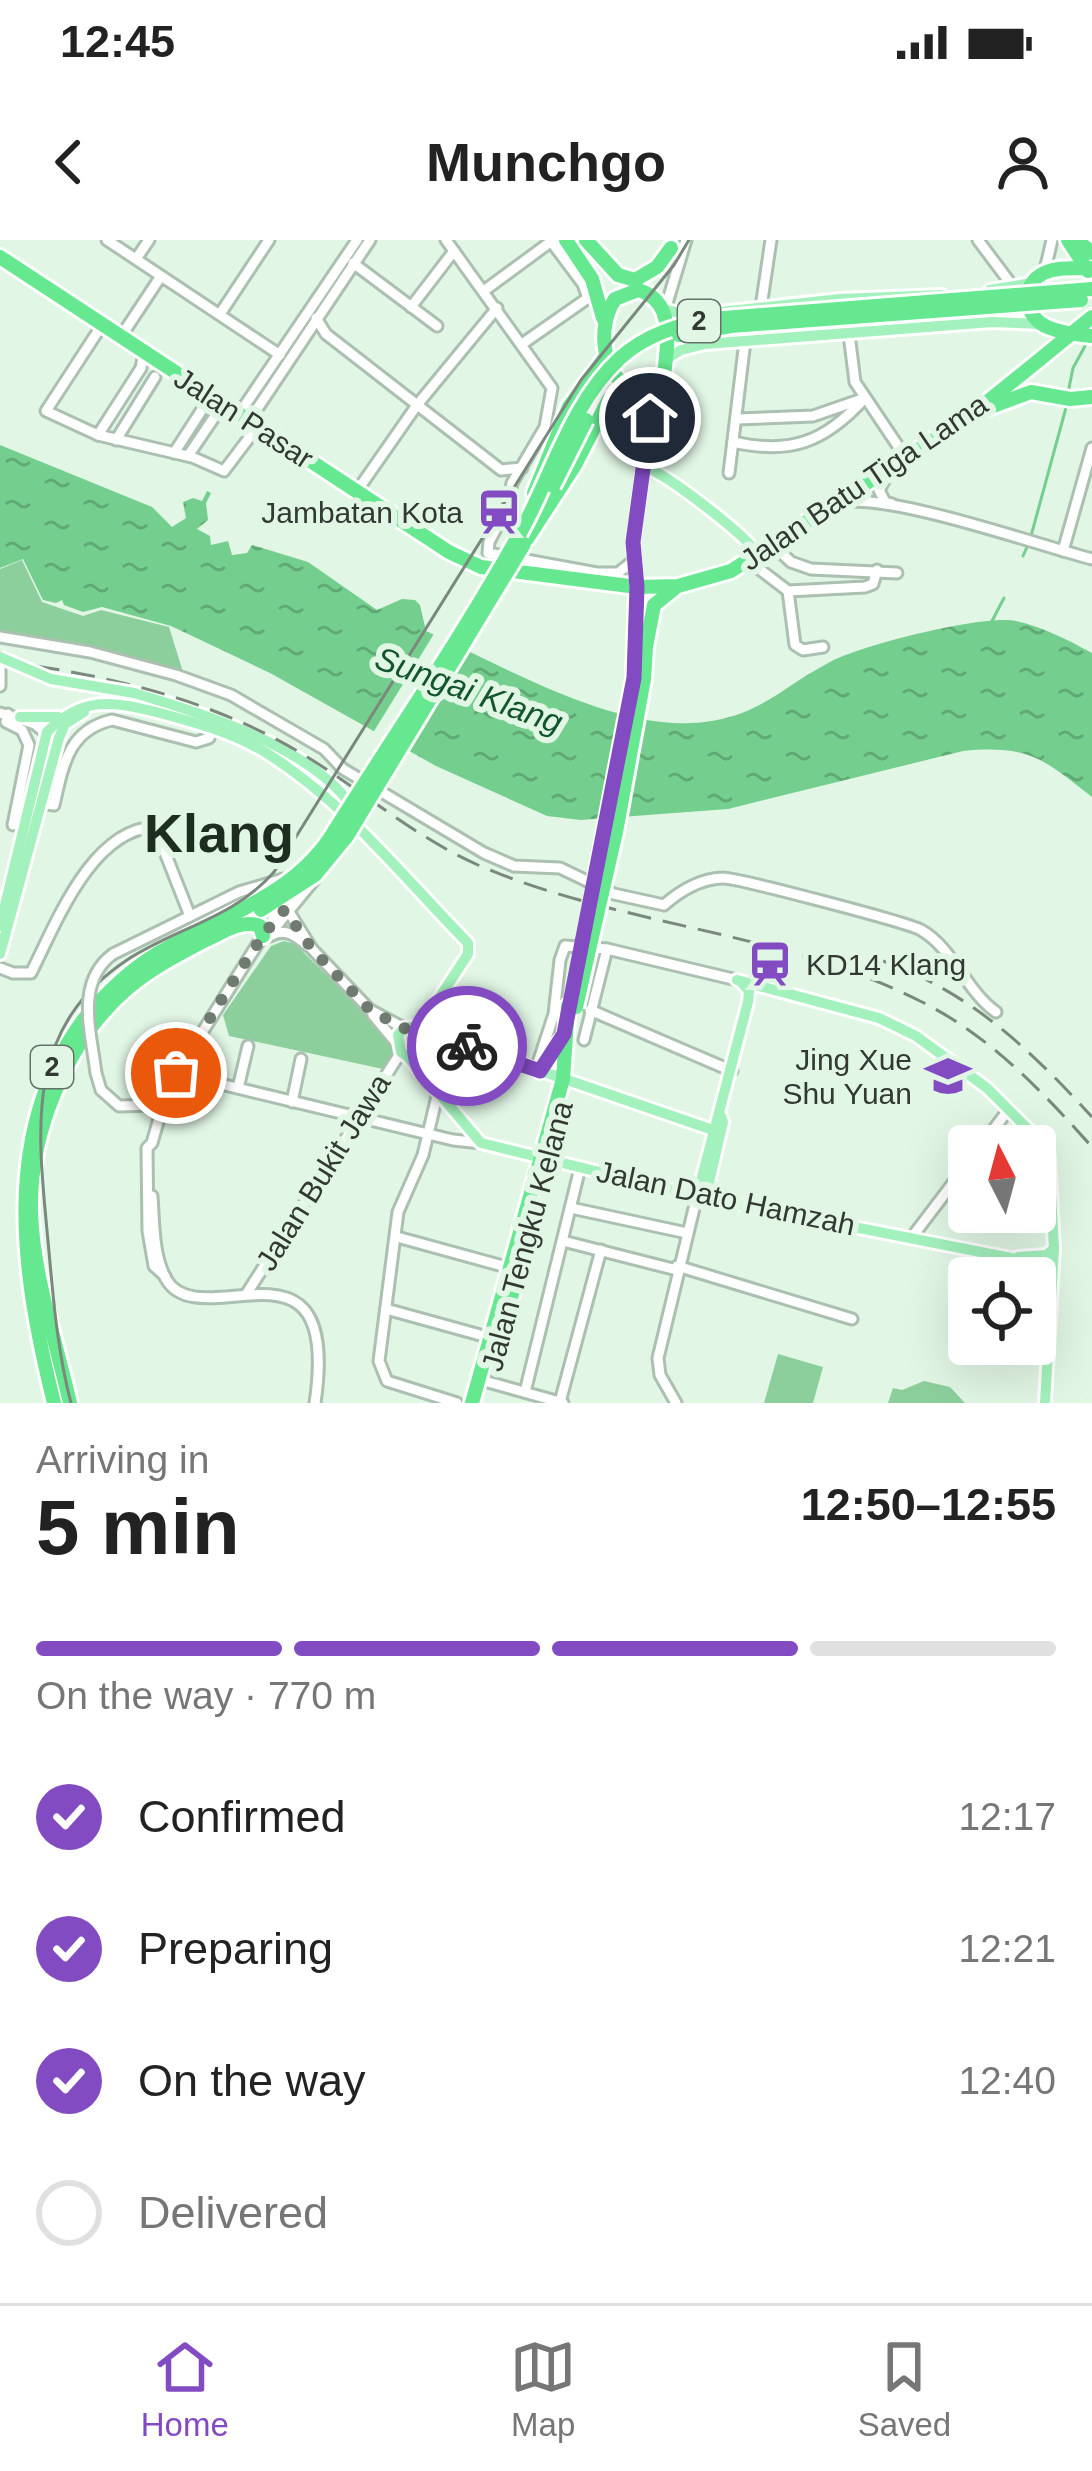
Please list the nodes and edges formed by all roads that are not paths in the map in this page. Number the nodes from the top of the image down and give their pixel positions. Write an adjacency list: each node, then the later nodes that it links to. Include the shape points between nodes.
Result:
1 (107, 240): 17 (street)
2 (149, 240): 17 (street)
3 (268, 240): 33 (street)
4 (357, 240): 47 (street)
5 (370, 240): 18 (street)
6 (446, 240): 14 (street)
7 (555, 240): 24 (street); 36 (highway, via 601,296); 45 (street, via 588,298)
8 (583, 240): 13 (highway, via 634,280); 26 (highway)
9 (771, 240): 30 (street)
10 (978, 240): 22 (street)
11 (1052, 240): 21 (street)
12 (1073, 240): 15 (highway); 19 (highway)
13 (677, 243): 25 (highway); 32 (street)
14 (454, 250): 24 (street); 29 (street)
15 (1092, 253)
16 (0, 257): 39 (highway, Jalan Pasar)
17 (136, 259): 20 (street)
18 (353, 263): 29 (street); 35 (street)
19 (1090, 270): 21 (highway)
20 (161, 276): 33 (street); 43 (street)
21 (1037, 278): 28 (main road); 37 (highway, via 1026,296)
22 (1008, 280)
23 (1092, 289): 28 (highway, 2, bridge)
24 (485, 290): 31 (street)
25 (643, 290): 26 (highway); 32 (highway)
26 (625, 294): 36 (highway, via 610,304)
27 (1092, 298): 28 (highway, 2, bridge)
28 (985, 306): 30 (main road); 37 (main road); 41 (main road); 76 (highway, 2, bridge, via 712,319 656,334 594,388)
29 (411, 307): 38 (street)
30 (761, 307): 32 (main road)
31 (497, 308): 45 (street); 54 (street)
32 (665, 310): 49 (highway)
33 (220, 314): 47 (street)
34 (1092, 317): 40 (highway, Jalan Batu Tiga Lama)
35 (316, 318): 54 (street); 59 (street)
36 (604, 323): 48 (highway)
37 (1042, 324): 40 (highway)
38 (437, 326)
39 (101, 327): 43 (highway, Jalan Pasar); 60 (street, via 46,411)
40 (1072, 332): 42 (highway); 57 (highway, Jalan Batu Tiga Lama)
41 (849, 334): 44 (main road); 53 (street)
42 (1092, 336)
43 (120, 338): 46 (highway, Jalan Pasar)
44 (746, 341): 49 (main road, via 694,346); 58 (street)
45 (522, 344): 68 (street, via 553,397)
46 (144, 353): 59 (highway, Jalan Pasar); 60 (street)
47 (280, 355): 59 (street)
48 (607, 355): 51 (highway); 76 (highway, bridge, via 569,407)
49 (665, 367): 51 (highway, via 648,388); 70 (main road)
50 (155, 377): 61 (street)
51 (631, 389): 72 (main road, via 650,412); 76 (highway, via 605,405 575,465)
52 (1092, 397): 57 (highway, via 1031,392)
53 (865, 398): 58 (street, via 813,416); 62 (street, via 794,448); 66 (street)
54 (417, 405): 69 (street); 73 (street)
55 (203, 408): 64 (street)
56 (215, 416): 65 (street)
57 (970, 416): 66 (highway, Jalan Batu Tiga Lama)
58 (737, 419): 62 (street)
59 (248, 420): 65 (street, via 227,470); 73 (highway, Jalan Pasar)
60 (98, 435): 61 (street)
61 (116, 440): 64 (street)
62 (733, 442): 71 (street)
63 (1092, 448): 67 (street)
64 (174, 453): 65 (street)
65 (188, 456)
66 (900, 462): 74 (highway, Jalan Batu Tiga Lama); 75 (street, via 880,484 880,496)
67 (1090, 462): 78 (street)
68 (522, 467): 69 (street); 81 (street, via 488,542 490,556 611,574)
69 (501, 470): 82 (street, via 508,488 484,546)
70 (654, 471): 72 (main road); 79 (main road, via 737,529 753,544)
71 (729, 473)
72 (642, 477): 81 (main road)
73 (357, 491): 82 (highway, Jalan Pasar, via 449,552)
74 (839, 503): 75 (street); 77 (highway, Jalan Batu Tiga Lama)
75 (903, 508): 78 (street)
76 (524, 535): 109 (highway, 2, bridge)
77 (774, 546): 79 (highway, Jalan Batu Tiga Lama); 83 (street, via 811,568)
78 (1063, 551): 80 (street)
79 (754, 559): 86 (highway, Jalan Batu Tiga Lama); 88 (street)
80 (1092, 559)
81 (632, 562): 87 (main road)
82 (493, 568): 85 (highway, Jalan Pasar)
83 (877, 570): 84 (street); 88 (street, via 866,587)
84 (897, 573)
85 (603, 583): 87 (highway, Jalan Pasar); 89 (highway, via 625,596)
86 (678, 586): 87 (highway, Jalan Batu Tiga Lama); 91 (highway, Jalan Tengku Kelana, via 654,605)
87 (637, 587): 89 (highway, Jalan Tengku Kelana)
88 (788, 591): 92 (street, via 795,645)
89 (637, 629): 91 (highway, Jalan Tengku Kelana)
90 (0, 637): 127 (street, via 90,652 231,695 514,866 560,868 614,894 664,905 692,886 729,878 918,928)
91 (641, 647): 125 (highway, Jalan Tengku Kelana, bridge)
92 (823, 647)
93 (0, 657): 104 (main road, bridge, via 250,735)
94 (0, 667): 95 (street)
95 (0, 686)
96 (117, 705): 98 (main road, via 94,703); 99 (main road); 101 (main road, via 76,715)
97 (11, 715): 98 (main road); 100 (street); 108 (street, via 6,722 26,735 29,751)
98 (62, 716): 100 (main road)
99 (212, 729): 105 (main road, via 267,753); 106 (street, via 202,742 100,723 72,743 54,805)
100 (45, 737): 101 (street); 103 (main road)
101 (57, 743): 102 (main road)
102 (53, 760): 103 (main road, via 46,746); 106 (main road)
103 (34, 781): 108 (main road)
104 (336, 784): 105 (main road); 110 (main road)
105 (326, 798): 110 (main road)
106 (38, 803): 108 (main road)
107 (0, 823): 108 (street)
108 (23, 828): 115 (main road); 120 (main road)
109 (341, 833): 111 (highway, 2); 112 (highway, 2)
110 (368, 836): 128 (main road, Jalan Bukit Jawa, via 468,944)
111 (326, 865): 114 (street); 117 (highway, 2)
112 (301, 872): 113 (street); 174 (highway, 2, via 141,964 99,1000 56,1060 30,1123 20,1208)
113 (187, 911): 121 (street, via 155,827 144,828 109,848 72,888 31,973); 143 (street, bridge, via 113,954 88,985 96,1073 108,1100)
114 (292, 917): 116 (street, via 278,913); 118 (street)
115 (0, 926)
116 (264, 938): 117 (highway, via 257,924 241,924); 118 (street, via 292,934); 139 (street)
117 (198, 944): 174 (highway, 2, via 103,1011 53,1096 31,1212)
118 (312, 949): 126 (street)
119 (607, 949): 122 (street); 125 (street); 135 (street, via 566,946)
120 (0, 954)
121 (0, 968)
122 (737, 980): 123 (main road); 124 (main road, via 747,986)
123 (768, 987): 124 (main road); 144 (main road, via 879,1018)
124 (748, 1002): 136 (main road)
125 (578, 1008): 129 (highway, Jalan Tengku Kelana); 130 (street); 136 (street); 138 (highway, Jalan Tengku Kelana)
126 (370, 1010): 128 (street); 133 (street)
127 (997, 1012)
128 (418, 1030): 132 (main road); 133 (main road, Jalan Bukit Jawa, via 398,1035); 133 (main road, Jalan Bukit Jawa, via 429,1050)
129 (564, 1034): 135 (highway); 138 (highway, Jalan Tengku Kelana)
130 (584, 1040)
131 (248, 1046): 140 (street)
132 (466, 1046): 135 (main road); 141 (main road, via 441,1053)
133 (403, 1051): 141 (main road); 146 (street, Jalan Bukit Jawa)
134 (301, 1059): 142 (street)
135 (538, 1070): 138 (main road)
136 (731, 1070): 145 (main road)
137 (204, 1080): 140 (street)
138 (566, 1080): 148 (main road); 152 (highway, Jalan Tengku Kelana)
139 (168, 1087): 143 (street, via 160,1102); 150 (street)
140 (238, 1088): 142 (street)
141 (435, 1089): 149 (street); 151 (main road)
142 (292, 1102): 146 (street)
143 (137, 1108): 150 (street, via 154,1116)
144 (1009, 1109): 147 (street); 162 (main road, via 1049,1157)
145 (721, 1116): 148 (main road); 156 (main road, via 709,1182)
146 (358, 1118): 149 (street); 169 (street, Jalan Bukit Jawa)
147 (997, 1125)
148 (712, 1130): 155 (main road)
149 (429, 1134): 151 (street); 159 (street, via 398,1212)
150 (153, 1139): 169 (street, via 144,1162 153,1262 200,1298)
151 (481, 1143): 152 (main road, Jalan Dato Hamzah)
152 (544, 1160): 153 (main road, Jalan Dato Hamzah); 167 (highway, Jalan Tengku Kelana); 175 (highway, Jalan Tengku Kelana)
153 (580, 1168): 155 (main road, Jalan Dato Hamzah); 157 (street)
154 (948, 1190): 160 (street)
155 (697, 1196): 156 (main road, Jalan Dato Hamzah); 158 (street)
156 (724, 1199): 160 (main road, Jalan Dato Hamzah)
157 (571, 1208): 158 (street); 161 (street)
158 (687, 1233): 168 (street)
159 (397, 1237): 167 (street); 170 (street)
160 (912, 1237): 164 (main road, Jalan Dato Hamzah)
161 (563, 1241): 163 (street); 177 (street)
162 (1054, 1248): 165 (main road); 166 (main road)
163 (601, 1250): 168 (street); 185 (street)
164 (1006, 1257)
165 (1023, 1257)
166 (1053, 1257)
167 (510, 1268): 172 (highway, Jalan Tengku Kelana)
168 (677, 1268): 171 (street); 186 (street, via 658,1358)
169 (247, 1293): 180 (street, via 290,1298 309,1318)
170 (386, 1309): 172 (street); 176 (street, via 380,1371)
171 (852, 1319)
172 (490, 1338): 183 (highway, Jalan Tengku Kelana)
173 (1047, 1365): 187 (main road)
174 (56, 1379): 178 (highway); 179 (highway)
175 (488, 1382): 177 (street); 184 (highway, Jalan Tengku Kelana)
176 (399, 1388): 181 (street); 182 (street)
177 (525, 1392): 185 (street)
178 (50, 1403)
179 (72, 1403)
180 (315, 1403)
181 (395, 1403)
182 (457, 1403)
183 (472, 1403)
184 (482, 1403)
185 (562, 1403)
186 (676, 1403)
187 (1045, 1403)

